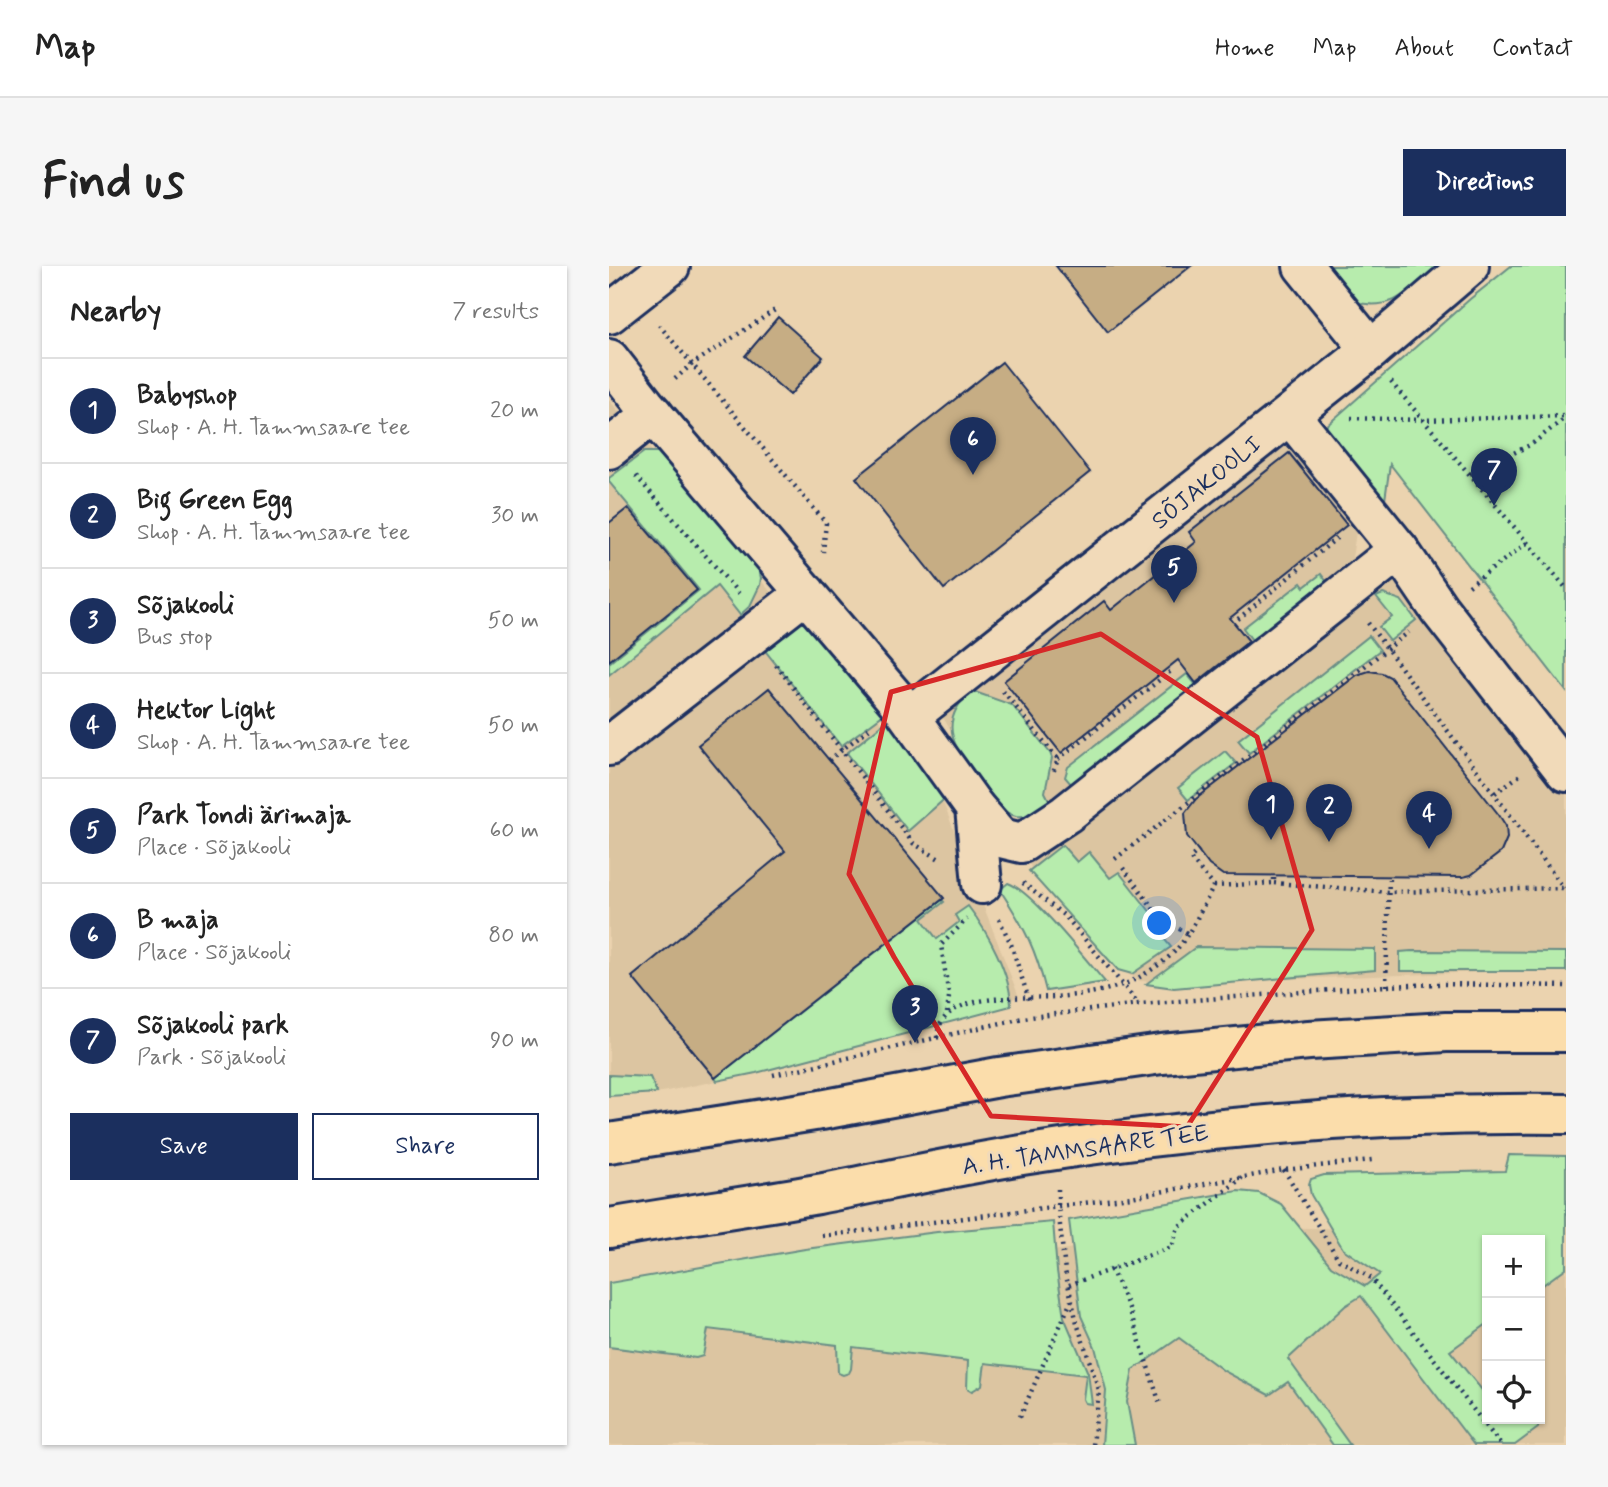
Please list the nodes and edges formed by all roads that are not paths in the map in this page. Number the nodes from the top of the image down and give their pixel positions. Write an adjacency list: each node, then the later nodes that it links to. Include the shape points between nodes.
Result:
1 (670, 266): 4 (street)
2 (1303, 266): 6 (street)
3 (1469, 266): 6 (street, SÕJAKOOLI)
4 (622, 304)
5 (609, 359): 7 (street)
6 (1380, 365): 8 (street, SÕJAKOOLI)
7 (649, 410): 9 (street); 11 (street)
8 (1290, 415): 10 (street); 12 (street, SÕJAKOOLI)
9 (622, 462)
10 (1399, 550): 14 (street, via 1439,609); 15 (street, via 1077,806 1022,843 1001,838)
11 (806, 593): 12 (street); 13 (street)
12 (905, 710): 15 (street)
13 (609, 746)
14 (1566, 772)
15 (975, 808): 16 (street)
16 (982, 884)
17 (1566, 1032): 19 (main road, via 1445,1032 1162,1054)
18 (1566, 1114): 20 (main road, A. H. TAMMSAARE TEE, via 1423,1115 1162,1136 1021,1155)
19 (615, 1143)
20 (609, 1227)

